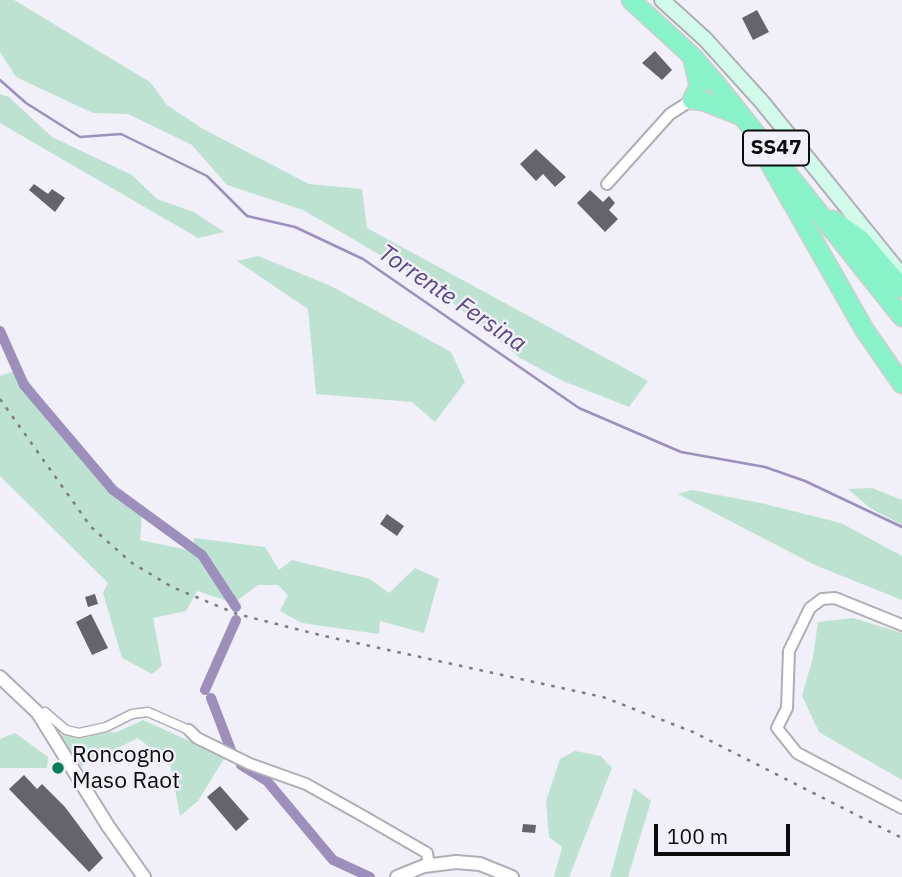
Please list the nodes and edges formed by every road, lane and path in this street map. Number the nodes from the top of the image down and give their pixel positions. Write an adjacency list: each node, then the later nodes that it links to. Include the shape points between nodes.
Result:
1 (631, 0): 4 (highway, SS47)
2 (642, 0): 8 (highway, SS47, via 680,34)
3 (662, 0): 9 (main road, via 705,38 762,102)
4 (692, 56): 5 (highway, via 699,86); 6 (highway, SS47)
5 (692, 100): 6 (highway); 7 (street, via 670,114)
6 (743, 117): 12 (highway, SS47); 13 (highway, via 864,330)
7 (607, 184)
8 (833, 220): 10 (highway, via 860,239); 11 (highway, SS47)
9 (902, 276)
10 (902, 288)
11 (902, 304)
12 (902, 317)
13 (902, 384)
14 (902, 625): 18 (street, via 835,598 822,599 810,608 789,651 787,708 777,728 797,753)
15 (0, 677): 20 (street, via 38,713)
16 (45, 712): 17 (street, via 66,730 79,733 148,712)
17 (189, 730): 19 (street, via 197,738 306,784 363,816 427,853)
18 (902, 808)
19 (429, 865): 21 (street); 22 (street, via 480,864)
20 (144, 877)
21 (397, 877)
22 (512, 877)

